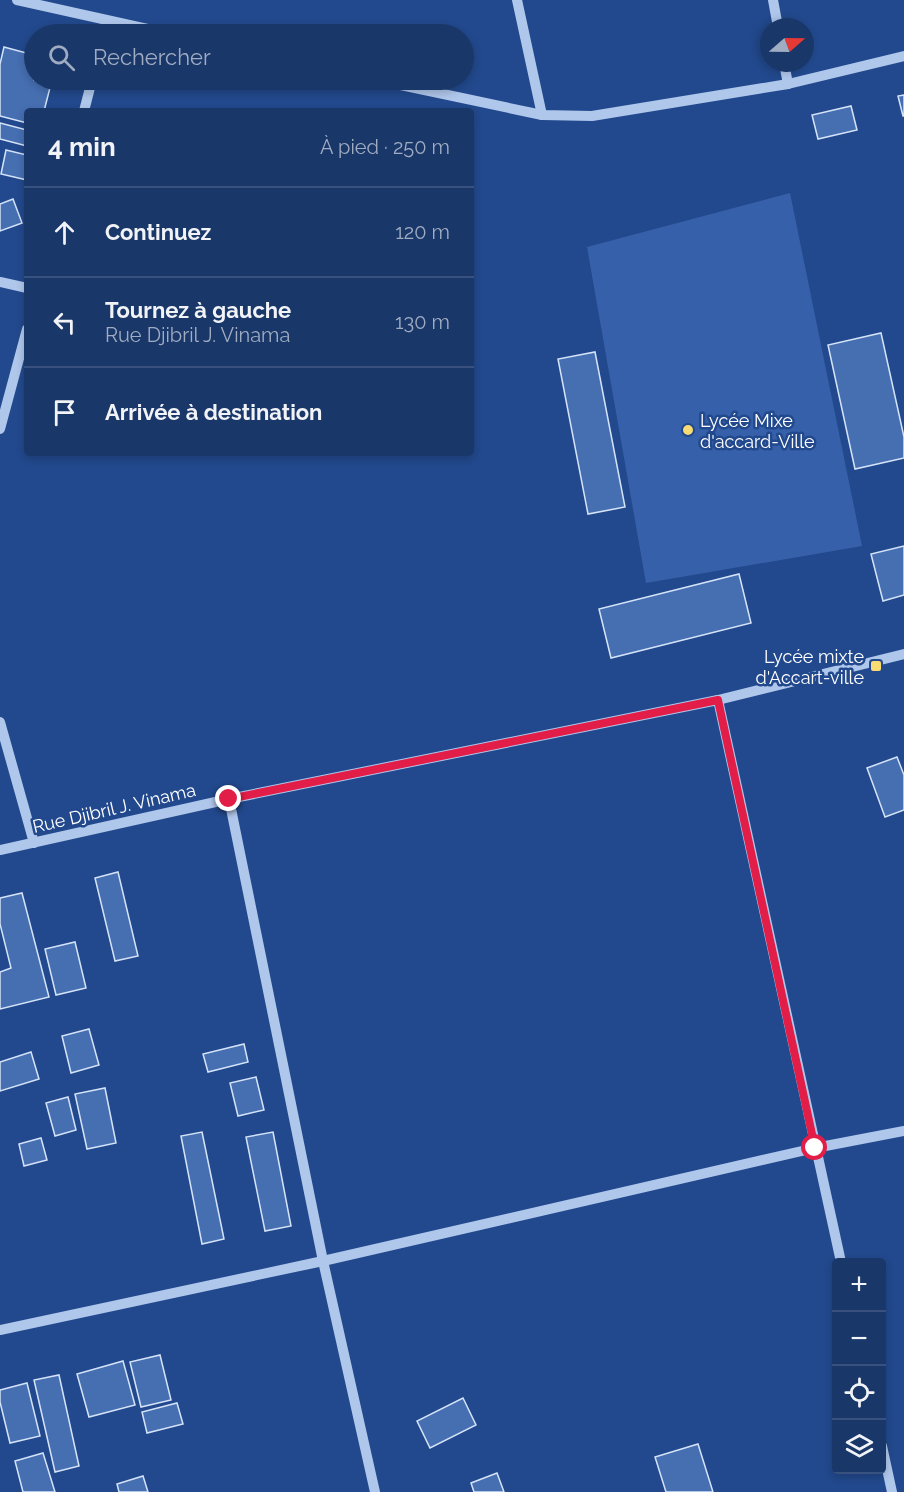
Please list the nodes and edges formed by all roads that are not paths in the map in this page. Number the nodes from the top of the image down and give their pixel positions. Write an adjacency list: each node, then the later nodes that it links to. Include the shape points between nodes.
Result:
1 (17, 0): 5 (street)
2 (517, 0): 14 (street)
3 (772, 0): 4 (street)
4 (776, 18)
5 (107, 21): 6 (street); 7 (street)
6 (106, 24)
7 (122, 24)
8 (904, 56): 10 (street)
9 (786, 72): 10 (street)
10 (788, 84): 14 (street, via 592,116)
11 (89, 90): 13 (street)
12 (424, 90): 14 (street)
13 (85, 108)
14 (542, 115)
15 (0, 282): 16 (street)
16 (24, 287)
17 (24, 340): 18 (street)
18 (0, 429)
19 (904, 654): 20 (street, Rue Djibril J. Vinama)
20 (718, 700): 22 (street, Rue Djibril J. Vinama); 26 (street)
21 (0, 722): 23 (street)
22 (229, 799): 23 (street, Rue Djibril J. Vinama); 28 (street)
23 (34, 843): 24 (street, Rue Djibril J. Vinama)
24 (0, 850)
25 (904, 1131): 26 (street)
26 (815, 1148): 27 (street); 28 (street)
27 (840, 1258)
28 (322, 1261): 29 (street); 31 (street)
29 (0, 1330)
30 (886, 1464): 32 (street)
31 (375, 1492)
32 (892, 1492)

